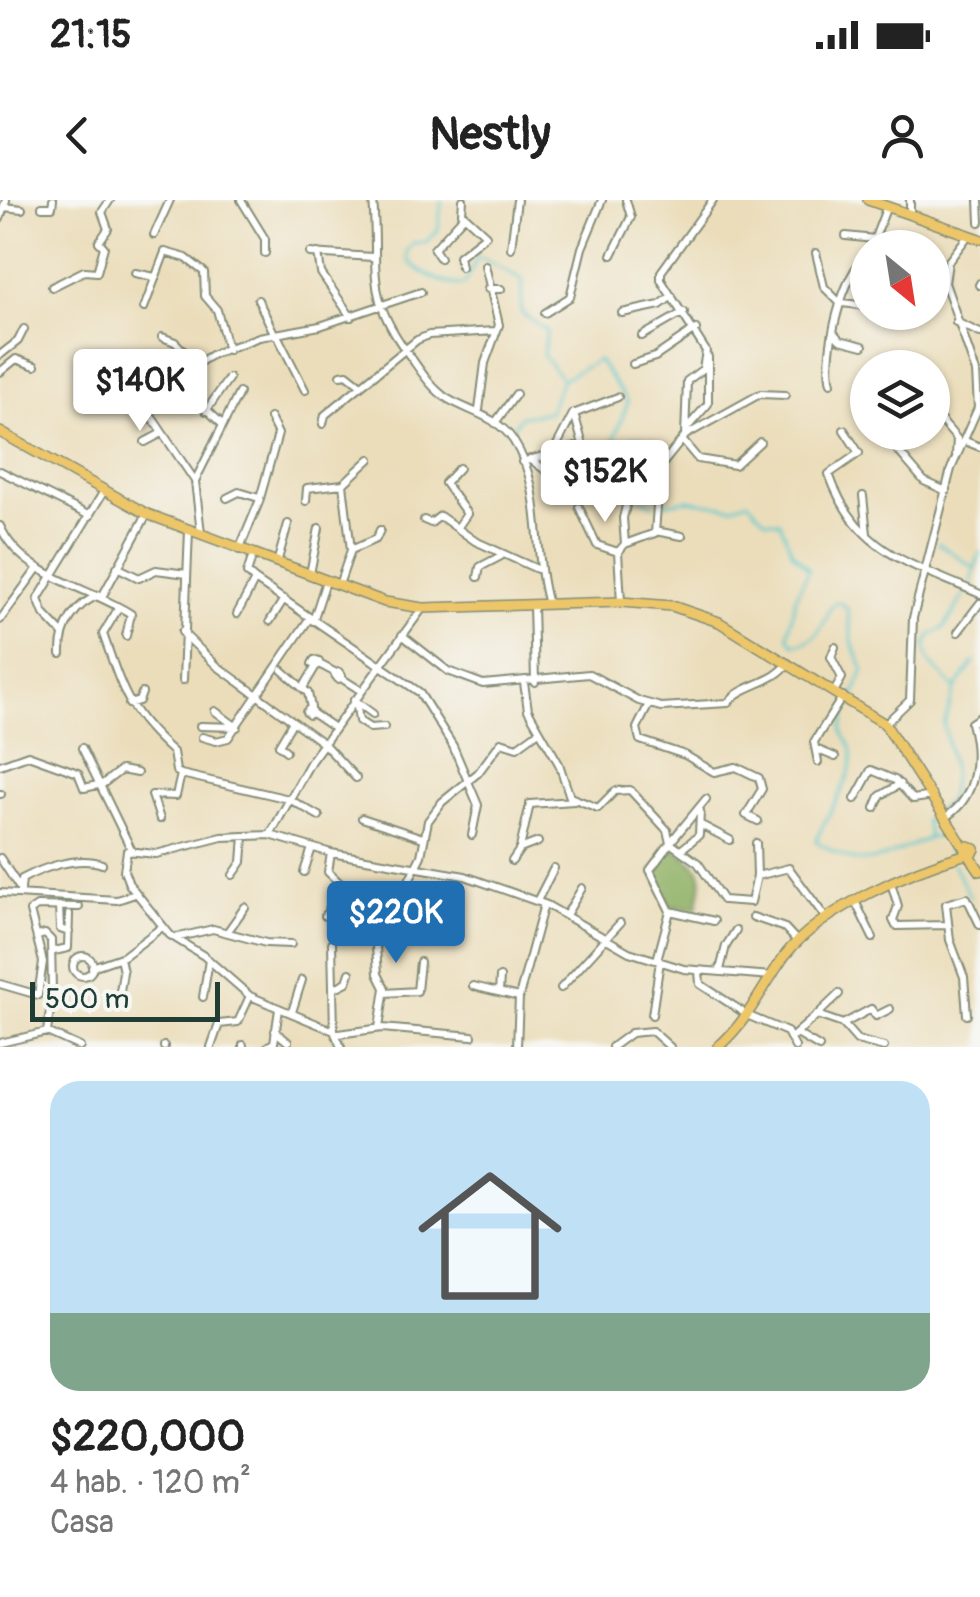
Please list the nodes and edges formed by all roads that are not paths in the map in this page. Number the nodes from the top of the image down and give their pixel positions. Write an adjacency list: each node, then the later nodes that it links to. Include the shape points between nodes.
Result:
1 (52, 200): 16 (street, via 52,207)
2 (110, 200): 38 (street, via 102,212 108,227 99,242 104,247 98,272 84,271)
3 (170, 200): 23 (street)
4 (240, 200): 28 (street, via 265,240)
5 (374, 200): 31 (street)
6 (464, 200): 19 (street)
7 (518, 200): 27 (street)
8 (602, 200): 49 (street, via 570,297)
9 (626, 200): 30 (street, via 631,217)
10 (714, 200): 42 (street, via 663,268 660,278)
11 (868, 200): 15 (main road)
12 (910, 200): 18 (street)
13 (979, 200): 21 (street)
14 (5, 204): 17 (street); 20 (street)
15 (887, 206): 18 (main road); 22 (street)
16 (42, 207)
17 (22, 209)
18 (910, 214): 26 (main road)
19 (464, 216): 32 (street, via 434,249); 34 (street, via 486,235 459,256)
20 (0, 219)
21 (980, 222)
22 (877, 230)
23 (154, 236)
24 (846, 236): 25 (street)
25 (850, 236)
26 (977, 238): 52 (street, via 946,272)
27 (511, 248)
28 (265, 253)
29 (816, 253): 44 (street, via 824,286)
30 (612, 255)
31 (374, 257): 47 (street); 51 (street, via 314,253)
32 (440, 258)
33 (485, 265): 39 (street)
34 (461, 267)
35 (136, 274): 36 (street)
36 (155, 277): 46 (street); 65 (street, via 166,250 204,271 205,296 217,310)
37 (850, 280): 44 (street)
38 (52, 287)
39 (488, 289): 40 (street); 56 (street, via 498,316)
40 (502, 289)
41 (421, 292): 47 (street)
42 (672, 296): 48 (street); 50 (street)
43 (258, 300): 59 (street)
44 (841, 304): 45 (street); 57 (street)
45 (850, 305)
46 (144, 308)
47 (380, 308): 51 (street); 64 (street)
48 (684, 311): 54 (street); 60 (street)
49 (545, 313)
50 (622, 313)
51 (351, 317): 59 (street)
52 (955, 322): 53 (street); 62 (street)
53 (970, 328): 58 (street); 62 (street)
54 (696, 329): 66 (street); 70 (street)
55 (24, 330): 67 (street)
56 (495, 331): 64 (street, via 429,335); 85 (street)
57 (832, 331): 63 (street); 76 (street, via 826,365)
58 (980, 333)
59 (276, 335): 65 (street); 78 (street)
60 (642, 336)
61 (162, 337): 69 (street)
62 (962, 340): 83 (street, via 976,372)
63 (863, 346)
64 (404, 349): 77 (street); 85 (street, via 440,393)
65 (228, 350): 69 (street)
66 (706, 351): 95 (street, via 708,404); 95 (street, via 703,368 687,382)
67 (0, 357): 68 (street)
68 (8, 364): 71 (street, via 21,359); 73 (street)
69 (197, 364): 84 (street, via 186,388)
70 (633, 364)
71 (35, 366)
72 (110, 367): 94 (street)
73 (0, 372)
74 (341, 375): 77 (street)
75 (230, 378): 84 (street)
76 (831, 383)
77 (361, 385): 89 (street)
78 (305, 390)
79 (239, 393): 90 (street)
80 (516, 394): 88 (street)
81 (785, 394): 95 (street, via 760,394)
82 (618, 397): 86 (street)
83 (979, 408): 96 (street)
84 (206, 411): 90 (street)
85 (478, 412): 88 (street)
86 (574, 413): 100 (street, via 557,445); 100 (street, via 583,445)
87 (270, 418): 115 (street, via 278,434)
88 (495, 423): 105 (street)
89 (323, 424)
90 (223, 425): 108 (street)
91 (844, 430): 129 (street, via 859,454 829,474 852,521)
92 (950, 431): 102 (street)
93 (0, 432): 112 (main road)
94 (162, 433): 97 (street); 108 (street)
95 (685, 436): 98 (street, via 698,459 735,465); 127 (street, via 660,467)
96 (965, 441): 99 (street); 102 (street)
97 (145, 442)
98 (760, 442)
99 (980, 447)
100 (561, 450): 105 (street)
101 (897, 450): 111 (street, via 924,481)
102 (957, 456): 111 (street)
103 (600, 459): 105 (street, via 578,452 552,475)
104 (370, 460): 109 (street)
105 (526, 460): 141 (street)
106 (459, 468): 123 (street, via 445,483 467,513)
107 (0, 471): 119 (street)
108 (196, 481): 128 (street)
109 (342, 484): 116 (street, via 308,488); 134 (street)
110 (622, 487): 132 (street, via 628,498)
111 (946, 491): 143 (street)
112 (104, 492): 118 (main road); 119 (street)
113 (863, 496): 129 (street)
114 (227, 498): 115 (street, via 239,492)
115 (259, 498): 133 (street)
116 (306, 501)
117 (580, 508): 135 (street, via 597,545)
118 (147, 514): 125 (main road); 140 (street)
119 (90, 516): 144 (street)
120 (424, 520): 123 (street, via 431,524 440,516)
121 (288, 524): 138 (street)
122 (0, 526): 131 (street)
123 (458, 527): 137 (street)
124 (318, 528): 145 (street)
125 (190, 530): 128 (main road); 142 (street)
126 (380, 530): 134 (street, via 374,541)
127 (655, 531): 130 (street); 132 (street)
128 (201, 535): 133 (main road)
129 (867, 535): 143 (street, via 892,558)
130 (682, 536)
131 (3, 542): 139 (street)
132 (625, 544): 135 (street)
133 (239, 550): 136 (main road)
134 (351, 550): 149 (street)
135 (618, 552): 153 (street)
136 (253, 555): 138 (main road); 147 (street, via 247,573)
137 (502, 555): 141 (street); 146 (street, via 480,567)
138 (276, 563): 145 (main road)
139 (38, 568): 144 (street); 160 (street)
140 (117, 568): 142 (street, via 139,578 156,570); 151 (street)
141 (538, 569): 156 (street)
142 (187, 574): 163 (street)
143 (925, 574): 150 (street); 188 (street, via 910,637 910,700)
144 (53, 576): 151 (street); 165 (street, via 38,599)
145 (310, 576): 148 (main road)
146 (478, 576)
147 (255, 580): 152 (street); 159 (street)
148 (326, 582): 149 (main road); 161 (street)
149 (339, 586): 158 (main road)
150 (980, 594)
151 (102, 595): 157 (street); 165 (street, via 80,606)
152 (284, 600): 161 (street); 162 (street)
153 (621, 602): 156 (main road); 170 (main road, via 704,616)
154 (980, 603): 164 (street)
155 (532, 604): 156 (main road); 158 (main road); 174 (street)
156 (548, 604)
157 (120, 607): 167 (street, via 132,615); 182 (street, via 102,634)
158 (423, 608): 166 (street)
159 (237, 614)
160 (0, 620)
161 (311, 620): 171 (street); 179 (street)
162 (270, 621)
163 (182, 632): 173 (street); 179 (street)
164 (958, 632)
165 (62, 633): 169 (street)
166 (402, 635): 171 (street); 175 (street, via 460,676)
167 (126, 636)
168 (834, 647): 180 (street, via 831,658)
169 (60, 654)
170 (789, 662): 180 (main road); 183 (street, via 778,676 728,703)
171 (377, 667): 177 (street); 203 (street, via 410,683 426,700)
172 (282, 670): 176 (street)
173 (183, 680)
174 (535, 682): 175 (street); 183 (street, via 589,674)
175 (524, 683): 193 (street)
176 (303, 688): 177 (street, via 318,665); 192 (street, via 311,711)
177 (360, 690): 181 (street)
178 (142, 693): 182 (street)
179 (256, 696): 187 (street); 190 (street)
180 (846, 697): 188 (main road); 198 (street, via 817,734 816,752)
181 (355, 701): 185 (street); 191 (street, via 359,721); 192 (street)
182 (128, 704): 201 (street, via 174,752)
183 (649, 704): 217 (street, via 637,728 640,740 714,772 736,767 759,778 762,789 746,815)
184 (215, 711): 190 (street)
185 (374, 714)
186 (980, 717): 213 (street, via 972,723 978,744 970,789 960,806)
187 (292, 723): 195 (street); 197 (street, via 279,745)
188 (886, 724): 206 (main road)
189 (200, 726): 190 (street)
190 (236, 726): 194 (street, via 222,741)
191 (384, 727)
192 (334, 728): 195 (street)
193 (539, 730): 203 (street, via 517,747 501,742); 210 (street)
194 (202, 737)
195 (323, 743): 202 (street); 208 (street)
196 (82, 748): 205 (street)
197 (286, 752)
198 (836, 757)
199 (0, 765): 205 (street, via 28,755 78,773 84,788)
200 (137, 773): 205 (street, via 121,770)
201 (182, 774): 208 (street); 215 (street, via 176,796 152,796)
202 (356, 778)
203 (466, 783): 220 (street, via 478,808); 222 (street, via 431,814)
204 (900, 784): 206 (street, via 913,799); 207 (street, via 872,770); 211 (street, via 880,796)
205 (99, 786): 229 (street)
206 (934, 796): 213 (main road)
207 (855, 798)
208 (289, 799): 214 (street); 219 (street)
209 (706, 799): 212 (street)
210 (575, 800): 225 (street, via 598,808 615,791 630,790 667,830); 228 (street, via 530,804)
211 (875, 808)
212 (699, 810): 218 (street); 225 (street)
213 (944, 812): 232 (main road)
214 (320, 816)
215 (160, 818)
216 (362, 818): 222 (street)
217 (758, 820)
218 (701, 825): 223 (street); 230 (street)
219 (270, 835): 221 (street); 227 (street)
220 (472, 835)
221 (244, 836): 229 (street, via 156,854); 240 (street)
222 (423, 838): 236 (street)
223 (730, 840)
224 (538, 842): 228 (street)
225 (670, 843): 230 (street); 253 (street, via 650,870)
226 (756, 843): 241 (street)
227 (312, 848): 231 (street); 239 (street)
228 (520, 848): 234 (street)
229 (132, 849): 246 (street, via 124,871)
230 (682, 850): 241 (street, via 723,900 751,902)
231 (330, 853): 236 (street); 256 (street, via 328,872 343,886)
232 (968, 853): 238 (main road); 242 (main road)
233 (0, 858): 244 (street)
234 (512, 862)
235 (102, 864): 244 (street, via 42,867 22,879)
236 (417, 865): 247 (street); 250 (street)
237 (554, 868): 250 (street)
238 (979, 868)
239 (304, 872)
240 (234, 875)
241 (756, 876): 259 (street, via 790,869)
242 (892, 886): 248 (main road); 262 (street, via 896,926)
243 (582, 888): 255 (street)
244 (21, 892): 245 (street); 249 (street)
245 (0, 894)
246 (135, 894): 249 (street); 264 (street)
247 (396, 900): 257 (street, via 413,906); 266 (street)
248 (855, 901): 259 (main road); 273 (street)
249 (59, 903): 251 (street); 269 (street, via 60,929); 271 (street, via 30,911)
250 (541, 903): 255 (street); 302 (street)
251 (79, 907)
252 (244, 907): 268 (street)
253 (670, 911): 260 (street); 281 (street)
254 (69, 914): 269 (street)
255 (566, 915): 274 (street)
256 (326, 916)
257 (408, 916)
258 (753, 917): 275 (street, via 785,928)
259 (824, 917): 275 (main road)
260 (714, 920)
261 (620, 923): 274 (street)
262 (947, 924): 263 (street, via 946,904 966,898); 310 (street, via 964,977)
263 (980, 924)
264 (161, 925): 272 (street); 279 (street); 283 (street)
265 (372, 927): 266 (street)
266 (382, 930): 270 (street); 298 (street, via 376,947)
267 (736, 930): 286 (street)
268 (228, 931): 272 (street, via 208,928); 277 (street)
269 (69, 932): 278 (street, via 68,950)
270 (399, 932)
271 (37, 936): 278 (street, via 48,935); 292 (street, via 38,995)
272 (174, 938): 280 (street)
273 (874, 938)
274 (607, 940): 281 (street); 295 (street)
275 (797, 941): 289 (main road)
276 (332, 943): 294 (street)
277 (291, 944)
278 (54, 951): 284 (street)
279 (120, 958): 283 (street); 303 (street)
280 (209, 960): 300 (street); 301 (street)
281 (659, 960): 287 (street); 308 (street)
282 (420, 962): 298 (street, via 417,991)
283 (92, 965): 285 (street, via 82,956); 285 (street, via 84,976)
284 (54, 967): 285 (street); 296 (street)
285 (72, 967)
286 (720, 970): 287 (street); 289 (street)
287 (699, 971): 311 (street, via 700,984)
288 (350, 972): 294 (street)
289 (772, 976): 311 (main road)
290 (500, 977): 297 (street)
291 (302, 980): 307 (street)
292 (0, 984)
293 (473, 986): 297 (street)
294 (335, 988): 316 (street)
295 (562, 988)
296 (52, 991)
297 (499, 992): 302 (street)
298 (384, 993): 313 (street)
299 (839, 994): 309 (street)
300 (250, 996): 304 (street); 324 (street, via 238,1022 219,1024)
301 (202, 997)
302 (519, 997): 328 (street)
303 (118, 1004)
304 (280, 1009): 307 (street); 314 (street)
305 (890, 1009): 312 (street, via 876,1016 871,1009)
306 (50, 1011): 315 (street)
307 (292, 1012): 316 (street)
308 (652, 1014)
309 (817, 1015): 312 (street); 319 (street)
310 (967, 1015)
311 (750, 1016): 319 (street); 332 (main road)
312 (843, 1024): 335 (street, via 857,1040)
313 (378, 1028): 316 (street); 317 (street)
314 (275, 1031): 322 (street); 325 (street, via 274,1045)
315 (47, 1032): 321 (street); 326 (street)
316 (336, 1032): 327 (street)
317 (440, 1035): 318 (street); 323 (street)
318 (472, 1036)
319 (794, 1036): 333 (street); 334 (street)
320 (623, 1038): 329 (street); 330 (street); 331 (street, via 652,1030)
321 (0, 1042)
322 (288, 1042)
323 (442, 1045)
324 (210, 1046)
325 (268, 1046)
326 (80, 1047)
327 (340, 1047)
328 (518, 1047)
329 (612, 1047)
330 (626, 1047)
331 (670, 1047)
332 (718, 1047)
333 (795, 1047)
334 (819, 1047)
335 (884, 1047)

